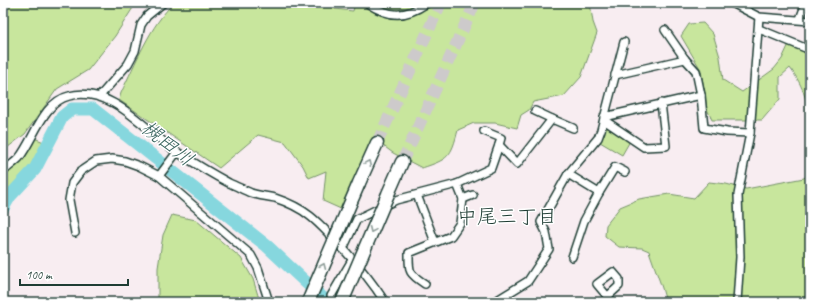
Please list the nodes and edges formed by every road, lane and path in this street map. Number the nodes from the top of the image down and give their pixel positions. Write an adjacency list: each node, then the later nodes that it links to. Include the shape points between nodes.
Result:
1 (163, 3): 17 (street, via 147,16 141,25 135,51 128,64)
2 (367, 3): 3 (street, via 378,10 404,14 414,12)
3 (427, 3)
4 (732, 3): 6 (street)
5 (806, 3): 8 (street)
6 (742, 6): 7 (street)
7 (759, 17): 8 (street); 10 (street)
8 (800, 19): 9 (street)
9 (810, 21)
10 (759, 29): 13 (street); 24 (street)
11 (665, 30): 14 (street)
12 (624, 42): 15 (street)
13 (810, 50)
14 (684, 59): 15 (street); 16 (street, via 696,71)
15 (615, 75): 21 (street)
16 (701, 95): 18 (street); 24 (street, via 704,128)
17 (99, 97): 27 (street, via 122,108); 29 (street, via 75,94 54,103 19,157)
18 (661, 103): 21 (street); 21 (street, via 666,146 644,147)
19 (535, 111): 20 (street)
20 (552, 119): 22 (street); 26 (street, via 517,164)
21 (604, 119): 31 (street, via 598,138)
22 (573, 128)
23 (484, 131): 26 (street, via 501,138)
24 (750, 133): 50 (street, via 738,195 740,257)
25 (377, 143): 46 (highway, one-way to 25, bridge)
26 (499, 146): 33 (street, via 491,168)
27 (175, 154): 32 (street); 40 (street, via 245,190 292,205 309,215)
28 (402, 162): 44 (highway, one-way to 44, bridge)
29 (3, 172)
30 (625, 172): 34 (street, via 615,166)
31 (568, 174): 34 (street); 49 (street, via 541,222 549,249 528,281)
32 (160, 175): 38 (street, via 125,161 112,159 96,161 81,171 72,183 69,200); 45 (street, via 251,255)
33 (457, 184): 35 (street); 37 (street)
34 (599, 193): 41 (street, via 584,221)
35 (416, 195): 39 (street); 40 (street, via 396,200 356,219)
36 (473, 195): 37 (street)
37 (463, 199): 39 (street, via 460,223 451,236)
38 (75, 232)
39 (435, 242): 43 (street, via 410,253 409,268 413,276)
40 (343, 249): 42 (street)
41 (572, 257)
42 (352, 260): 44 (street); 48 (street)
43 (425, 284)
44 (336, 300): 47 (street)
45 (269, 302)
46 (308, 302)
47 (326, 302)
48 (385, 302)
49 (494, 302)
50 (737, 302)

